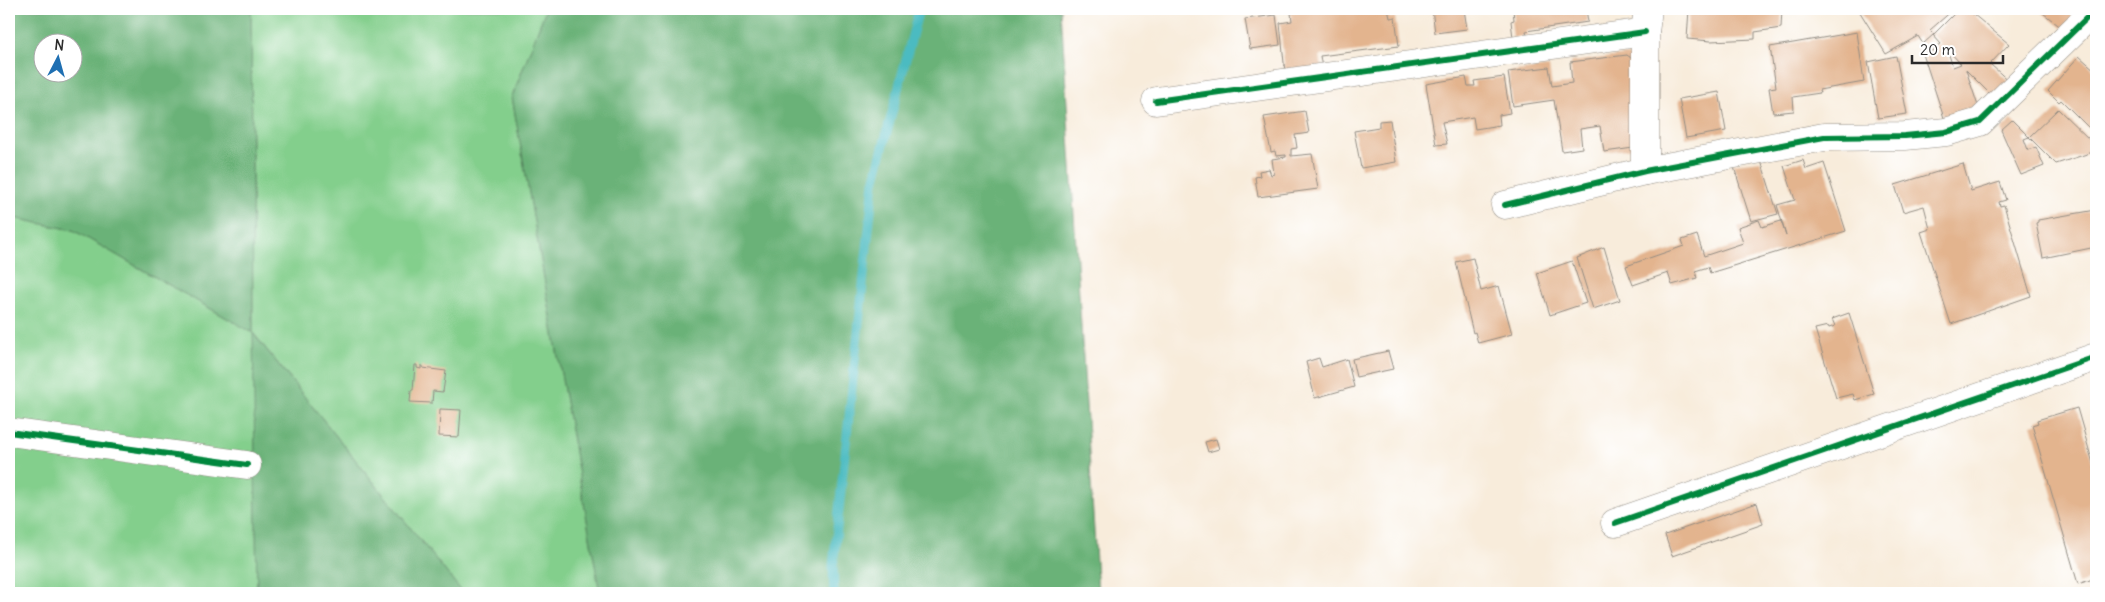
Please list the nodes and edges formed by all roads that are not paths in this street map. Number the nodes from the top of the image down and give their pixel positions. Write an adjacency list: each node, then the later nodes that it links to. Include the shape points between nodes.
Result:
1 (2096, 9): 4 (street, via 1980,122 1946,132 1905,136 1824,137)
2 (1646, 21): 3 (street); 4 (street)
3 (1156, 101)
4 (1645, 172): 5 (street)
5 (1505, 205)
6 (2096, 357): 9 (street)
7 (9, 432): 8 (street)
8 (247, 465)
9 (1615, 523)

